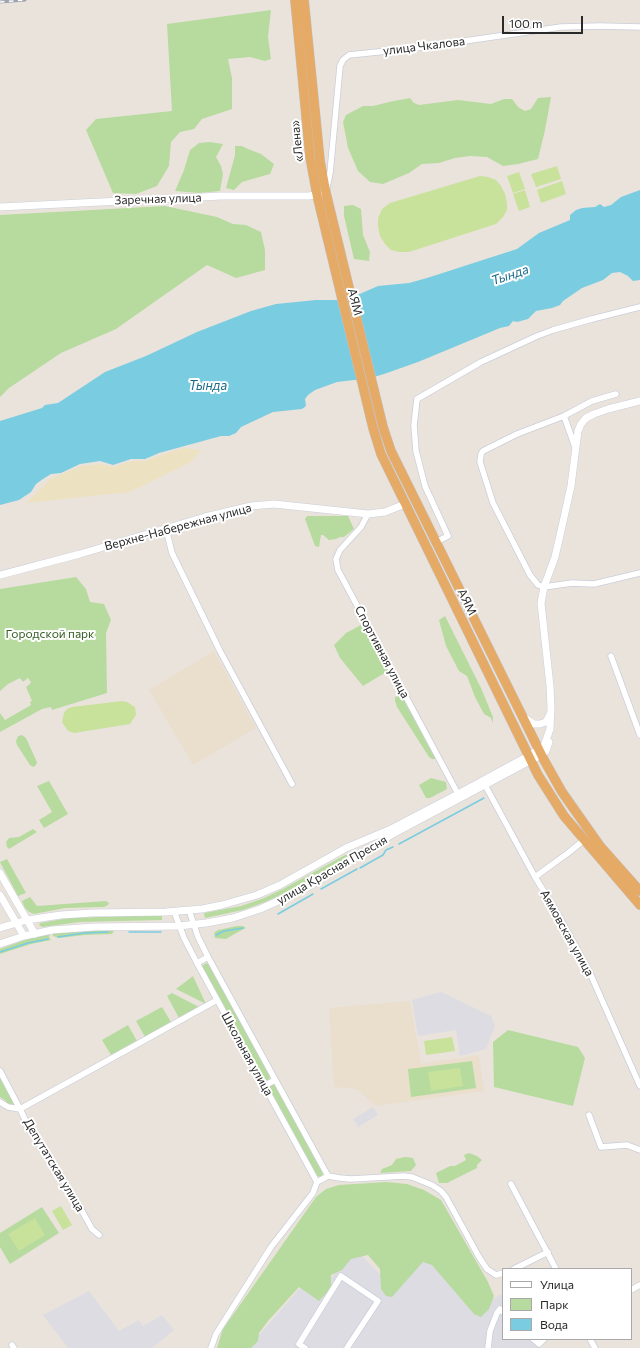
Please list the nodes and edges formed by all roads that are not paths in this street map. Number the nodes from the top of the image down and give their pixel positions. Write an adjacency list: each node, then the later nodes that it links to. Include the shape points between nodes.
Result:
1 (300, 1): 3 (highway, «Лена», via 320,161)
2 (640, 27): 3 (street, улица Чкалова, via 561,27 348,55 340,66 330,173)
3 (321, 194): 4 (street, Заречная улица, via 222,196); 5 (highway, «Лена»); 6 (highway, «Лена»)
4 (0, 207)
5 (346, 275): 15 (highway, АЯМ, via 391,451)
6 (337, 278): 12 (highway, АЯМ, via 381,454)
7 (640, 307): 15 (street, via 537,336 482,362 417,399 414,425 416,451 425,486 448,536)
8 (616, 394): 10 (street, via 592,401)
9 (640, 401): 11 (street, via 608,408 586,418 578,430)
10 (564, 416): 11 (street); 18 (street, via 517,434 483,451 480,457 493,503 530,576 538,585)
11 (575, 448): 18 (street, via 571,486 559,543)
12 (406, 504): 13 (street, Верхне-Набережная улица, via 385,512); 24 (highway, АЯМ)
13 (368, 514): 14 (street, Верхне-Набережная улица, via 263,504); 27 (street, Спортивная улица, via 361,527 340,550 336,559 338,570)
14 (166, 529): 17 (street, Верхне-Набережная улица); 25 (street, via 172,553 220,651)
15 (436, 542): 21 (highway, АЯМ)
16 (640, 573): 18 (street, via 594,584 572,583)
17 (0, 575)
18 (544, 587): 20 (street, via 540,603)
19 (611, 656): 22 (street)
20 (551, 708): 21 (street, via 547,720 540,724 531,722); 23 (street, via 550,729)
21 (521, 714): 23 (highway, АЯМ)
22 (640, 735)
23 (540, 753): 24 (street); 31 (highway, АЯМ, via 562,792 600,846)
24 (529, 758): 26 (street, улица Красная Пресня); 27 (street, улица Красная Пресня); 28 (highway, АЯМ, via 560,810)
25 (292, 784)
26 (485, 785): 30 (street, Аямовская улица); 40 (street, улица Красная Пресня, via 391,835 333,872 271,905 233,918)
27 (458, 794): 34 (street, улица Красная Пресня, via 389,830 346,848 257,895 222,906)
28 (584, 840): 30 (street); 33 (highway, АЯМ)
29 (0, 873): 35 (street)
30 (535, 877): 52 (street, Аямовская улица, via 590,973)
31 (640, 892)
32 (0, 895): 37 (street)
33 (640, 905)
34 (189, 910): 36 (street, улица Красная Пресня); 40 (street, Школьная улица)
35 (22, 911): 37 (street); 38 (street)
36 (174, 912): 38 (street, улица Красная Пресня, via 86,913); 41 (street, Школьная улица)
37 (12, 916): 39 (street)
38 (27, 920): 39 (street, улица Красная Пресня); 43 (street)
39 (16, 923): 42 (street, улица Красная Пресня); 44 (street)
40 (193, 924): 41 (street, улица Красная Пресня); 46 (street, Школьная улица)
41 (179, 926): 43 (street, улица Красная Пресня, via 81,928); 47 (street, Школьная улица)
42 (0, 928)
43 (34, 934): 44 (street, улица Красная Пресня)
44 (24, 936): 45 (street, улица Красная Пресня)
45 (0, 944)
46 (208, 957): 47 (street); 50 (street, Школьная улица)
47 (196, 963): 48 (street, Школьная улица)
48 (217, 1000): 51 (street, Школьная улица); 54 (street)
49 (0, 1071): 54 (street, Депутатская улица)
50 (275, 1080): 51 (street); 57 (street, Школьная улица)
51 (264, 1086): 58 (street, Школьная улица)
52 (640, 1086)
53 (0, 1102): 54 (street, via 8,1108)
54 (20, 1108): 60 (street, Депутатская улица, via 31,1132)
55 (589, 1115): 56 (street, via 601,1147 627,1146)
56 (640, 1150)
57 (328, 1176): 58 (street); 64 (street, via 351,1179 404,1176 432,1185 446,1197 487,1269 496,1275)
58 (317, 1182): 68 (street, via 313,1193 271,1247 216,1334)
59 (511, 1184): 61 (street)
60 (98, 1235)
61 (548, 1252): 62 (street); 63 (street)
62 (516, 1268)
63 (556, 1268)
64 (502, 1273)
65 (502, 1311): 71 (street, via 500,1309 497,1313 490,1331)
66 (534, 1340): 67 (street, via 539,1344)
67 (543, 1340)
68 (211, 1348)
69 (305, 1348): 70 (street, via 299,1344 341,1276 378,1301)
70 (347, 1348)
71 (488, 1348)

